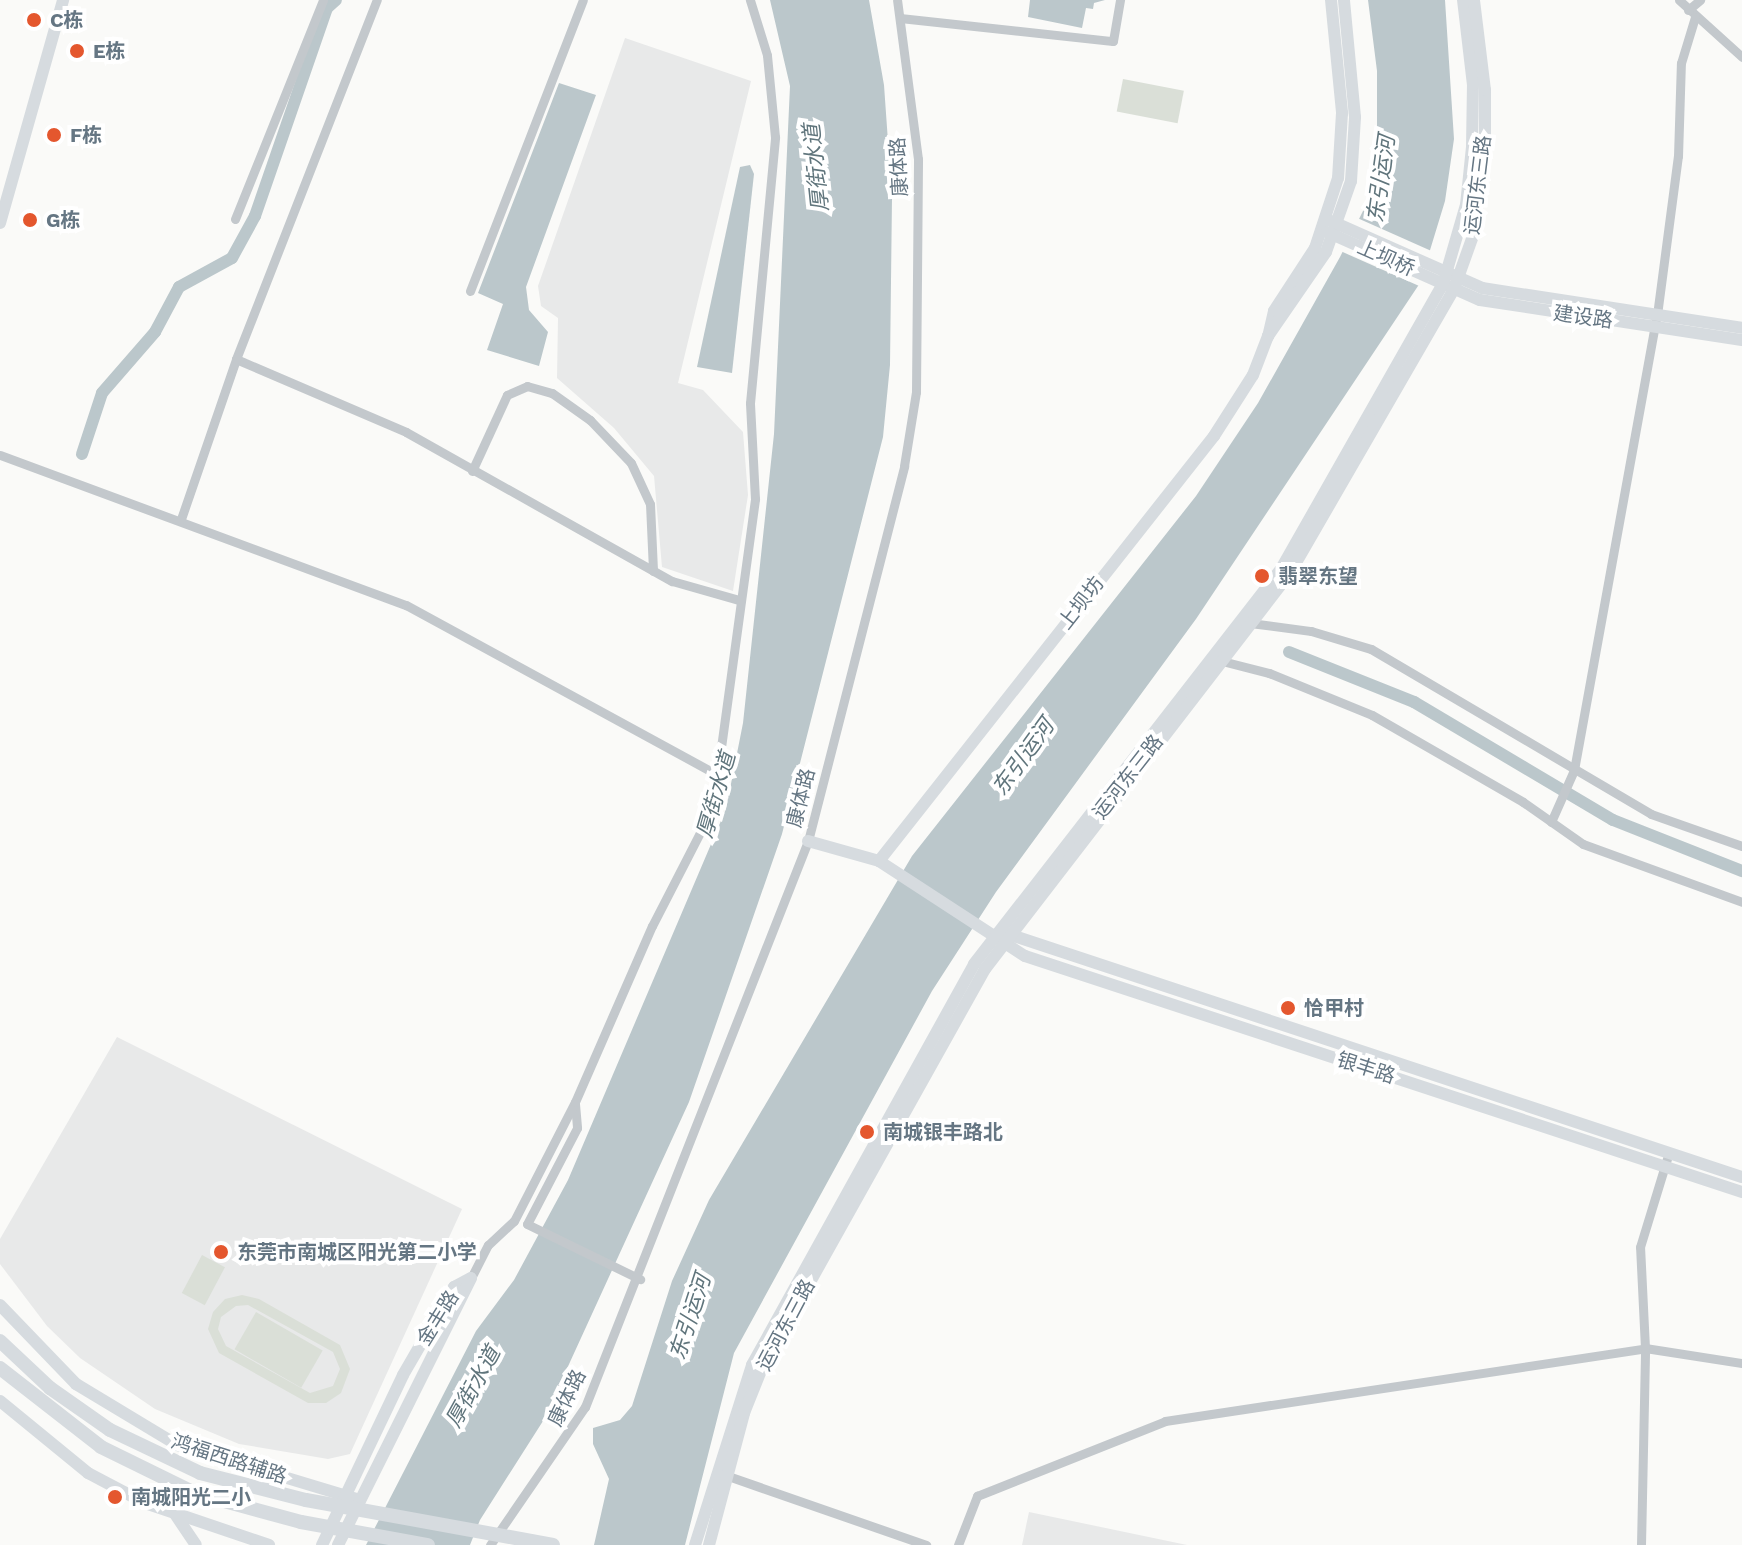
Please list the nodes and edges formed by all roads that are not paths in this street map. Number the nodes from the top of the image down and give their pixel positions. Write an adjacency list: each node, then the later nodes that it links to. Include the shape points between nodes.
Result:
1 (63, 0): 18 (street)
2 (323, 0): 17 (street)
3 (377, 0): 26 (street)
4 (583, 0): 22 (street)
5 (750, 0): 31 (street, via 767,55 775,137 750,403 755,499)
6 (897, 0): 15 (street, 康体路)
7 (1120, 0): 15 (street, via 1113,41)
8 (1331, 0): 19 (street, 上坝坊, via 1341,145)
9 (1344, 0): 19 (street, 上坝坊, via 1355,149)
10 (1463, 0): 21 (street, 运河东三路, via 1473,85 1472,147)
11 (1474, 0): 21 (street, 运河东三路, via 1486,120 1478,210)
12 (1679, 0): 14 (street)
13 (1700, 0): 14 (street)
14 (1691, 14): 16 (street); 23 (street, via 1681,63 1678,156)
15 (900, 18): 37 (street, 康体路, via 918,159 916,392 904,466)
16 (1742, 57)
17 (235, 219)
18 (0, 223)
19 (1335, 229): 20 (street, 上坝桥); 39 (street, 上坝坊, via 1214,436)
20 (1431, 272): 21 (street, 建设路)
21 (1451, 281): 23 (street, 建设路, via 1497,305); 32 (street, 运河东三路, via 1318,528); 33 (street, 运河东三路, via 1316,513)
22 (470, 291)
23 (1656, 321): 24 (street, 建设路); 25 (street, 建设路); 34 (street)
24 (1742, 328)
25 (1742, 340)
26 (236, 359): 28 (street, via 406,432); 29 (street)
27 (0, 455): 29 (street)
28 (472, 471): 30 (street); 30 (street, via 507,395 527,386 552,393 590,420 631,463 650,504)
29 (181, 519): 35 (street, via 406,605)
30 (653, 571): 31 (street, via 708,594)
31 (739, 600): 35 (street)
32 (1250, 623): 33 (street, 运河东三路); 34 (street, via 1311,631 1371,649)
33 (1215, 660): 36 (street, via 1269,673 1372,715); 41 (street, 运河东三路)
34 (1574, 770): 36 (street); 38 (street, via 1651,814)
35 (718, 775): 42 (street, via 706,821 652,926)
36 (1551, 822): 40 (street, via 1583,844)
37 (808, 841): 39 (street); 48 (street, 康体路)
38 (1742, 846)
39 (879, 861): 41 (street)
40 (1742, 902)
41 (1001, 938): 43 (street, 银丰路); 44 (street, 银丰路, via 1025,956); 55 (street, 运河东三路, via 794,1307 744,1413); 59 (street, 运河东三路, via 783,1302 733,1411)
42 (575, 1102): 47 (street, via 514,1221 488,1245); 48 (street, via 577,1128 527,1224)
43 (1669, 1152): 44 (street); 45 (street, 银丰路)
44 (1663, 1165): 46 (street, 银丰路); 51 (street, via 1640,1247)
45 (1742, 1177)
46 (1742, 1192)
47 (471, 1278): 56 (street, 金丰路, via 454,1287 403,1375); 57 (street, 金丰路)
48 (640, 1279): 65 (street, 康体路, via 577,1424)
49 (0, 1305): 56 (street, 鸿福西路辅路, via 57,1367 119,1414 201,1454)
50 (0, 1341): 66 (main road, via 50,1388 110,1430 200,1473 306,1500)
51 (1645, 1348): 52 (street); 68 (street, via 1165,1421 977,1496); 69 (street)
52 (1742, 1363)
53 (0, 1368): 64 (main road, via 39,1404 101,1447 195,1493 301,1522)
54 (0, 1401): 58 (street, via 88,1473)
55 (728, 1476): 59 (street, 运河东三路); 67 (street)
56 (345, 1495): 57 (street, 鸿福西路辅路); 62 (street, 金丰路)
57 (360, 1500): 63 (street, 金丰路)
58 (175, 1514): 60 (street); 61 (street)
59 (704, 1544)
60 (196, 1545)
61 (269, 1545)
62 (322, 1545)
63 (338, 1545)
64 (428, 1545)
65 (490, 1545)
66 (553, 1545)
67 (926, 1545)
68 (958, 1545)
69 (1641, 1545)

